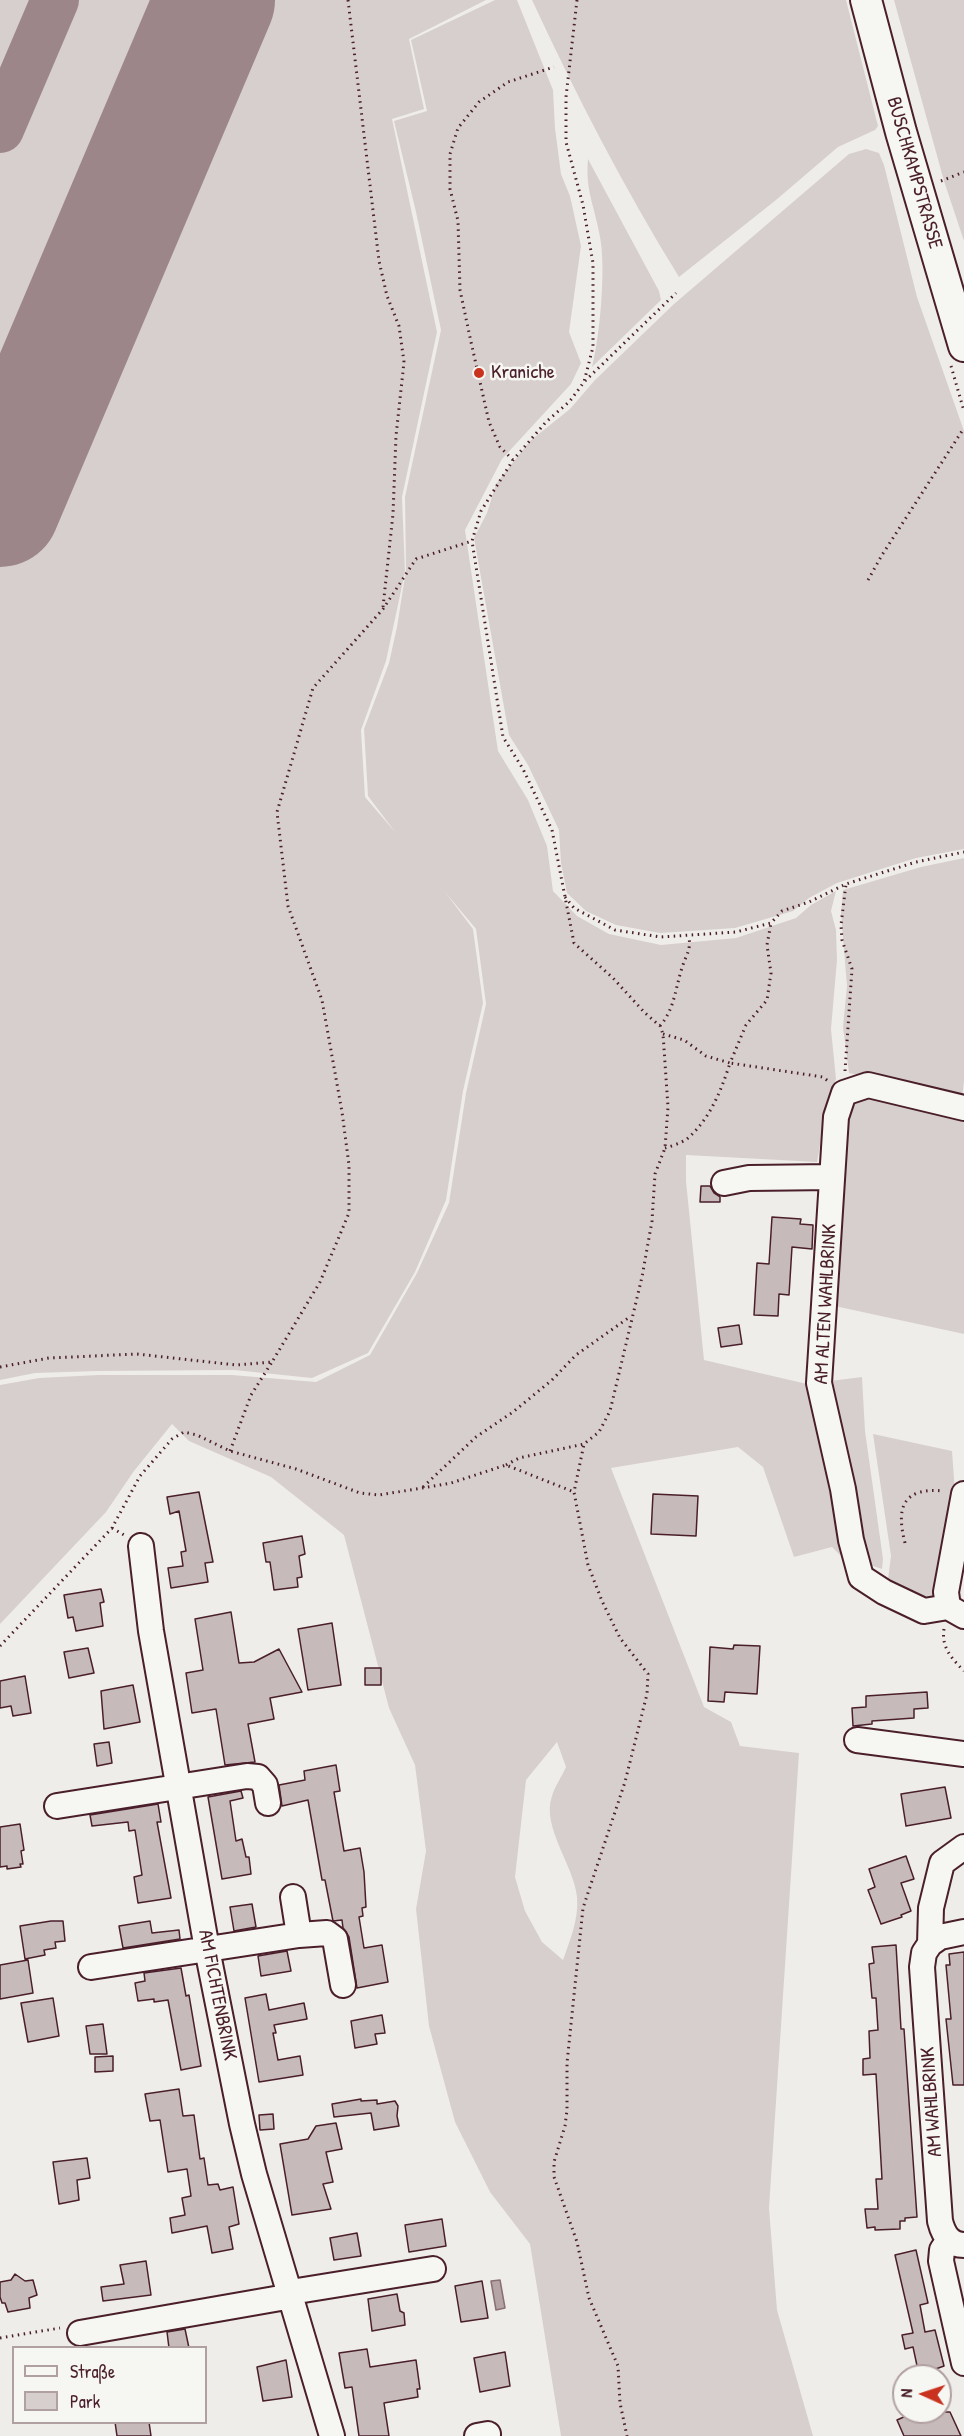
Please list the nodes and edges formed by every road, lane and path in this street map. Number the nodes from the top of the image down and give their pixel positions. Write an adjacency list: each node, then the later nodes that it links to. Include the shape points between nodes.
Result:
1 (348, 0): 12 (path, via 379,261 399,326 404,362)
2 (577, 0): 7 (path, via 566,97 566,142 593,263 592,347)
3 (866, 0): 6 (main road, BUSCHKAMPSTRASSE)
4 (554, 67): 9 (path, via 508,82 478,102 458,128 450,154 450,189 458,221 460,290 489,422 500,447)
5 (676, 293): 7 (path)
6 (964, 346)
7 (584, 382): 9 (path)
8 (964, 428): 11 (path)
9 (513, 460): 10 (path, via 482,511)
10 (472, 541): 12 (path, via 416,559); 15 (path, via 503,737 552,830)
11 (868, 580)
12 (383, 609): 27 (path, via 314,688 278,812 288,906 322,1000 342,1112 349,1165 349,1213 320,1282)
13 (964, 852): 14 (path)
14 (846, 884): 16 (path, via 782,911); 21 (path, via 842,933 852,969)
15 (563, 895): 17 (path, via 574,908 615,930 661,937); 18 (path, via 574,943)
16 (771, 923): 17 (path, via 736,932); 20 (path, via 767,945 771,973 766,1000 746,1025)
17 (689, 936): 18 (path, via 691,949 682,968 676,998)
18 (660, 1026): 19 (path)
19 (663, 1034): 20 (path, via 684,1040 706,1056); 23 (path, via 668,1107)
20 (730, 1063): 21 (path, via 823,1077); 23 (path, via 706,1117 686,1140)
21 (844, 1093): 22 (street, via 868,1085); 24 (street, AM ALTEN WAHLBRINK, via 836,1117)
22 (964, 1108)
23 (665, 1148): 26 (path, via 655,1174 652,1221)
24 (832, 1177): 25 (street, via 748,1178); 37 (street, AM ALTEN WAHLBRINK, via 819,1383 857,1564 861,1577 884,1593 924,1611)
25 (724, 1183)
26 (632, 1316): 29 (path, via 610,1411 598,1432); 32 (path, via 576,1355 513,1412 476,1437)
27 (272, 1362): 28 (path, via 236,1365 137,1354 49,1358); 30 (path, via 251,1395)
28 (0, 1368)
29 (584, 1444): 31 (path, via 519,1458); 33 (path)
30 (230, 1451): 32 (path, via 360,1492 379,1495); 38 (path, via 184,1432 172,1439 140,1476 112,1528)
31 (506, 1465): 32 (path); 33 (path)
32 (422, 1488)
33 (574, 1492): 60 (path, via 588,1565 602,1600 621,1638 648,1674 647,1694 625,1782 583,1908 567,2063 567,2110 554,2162 554,2177 577,2242 589,2298 618,2366)
34 (964, 1494): 35 (path, via 936,1490 909,1498 900,1513); 37 (street, via 946,1592)
35 (905, 1543)
36 (141, 1546): 42 (street, AM FICHTENBRINK, via 149,1620)
37 (956, 1611): 39 (path, via 942,1638)
38 (0, 1646)
39 (964, 1671)
40 (857, 1740): 41 (street)
41 (964, 1754)
42 (179, 1786): 43 (street, via 258,1777 265,1785); 44 (street); 50 (street, AM FICHTENBRINK)
43 (268, 1803)
44 (57, 1806)
45 (964, 1847): 49 (street, AM WAHLBRINK, via 942,1863 931,1908)
46 (293, 1897): 48 (street)
47 (964, 1932): 49 (street, via 940,1937)
48 (299, 1935): 50 (street); 52 (street, via 327,1933 335,1939)
49 (930, 1944): 53 (street, AM WAHLBRINK, via 922,1968 940,2220 943,2232)
50 (207, 1949): 51 (street); 55 (street, AM FICHTENBRINK, via 254,2174)
51 (91, 1967)
52 (343, 1985)
53 (957, 2242): 58 (street, AM WAHLBRINK, via 942,2250 940,2261)
54 (433, 2269): 55 (street)
55 (291, 2294): 56 (street); 59 (street, AM FICHTENBRINK)
56 (74, 2330): 57 (path)
57 (0, 2338)
58 (964, 2363)
59 (332, 2436)
60 (627, 2436)

